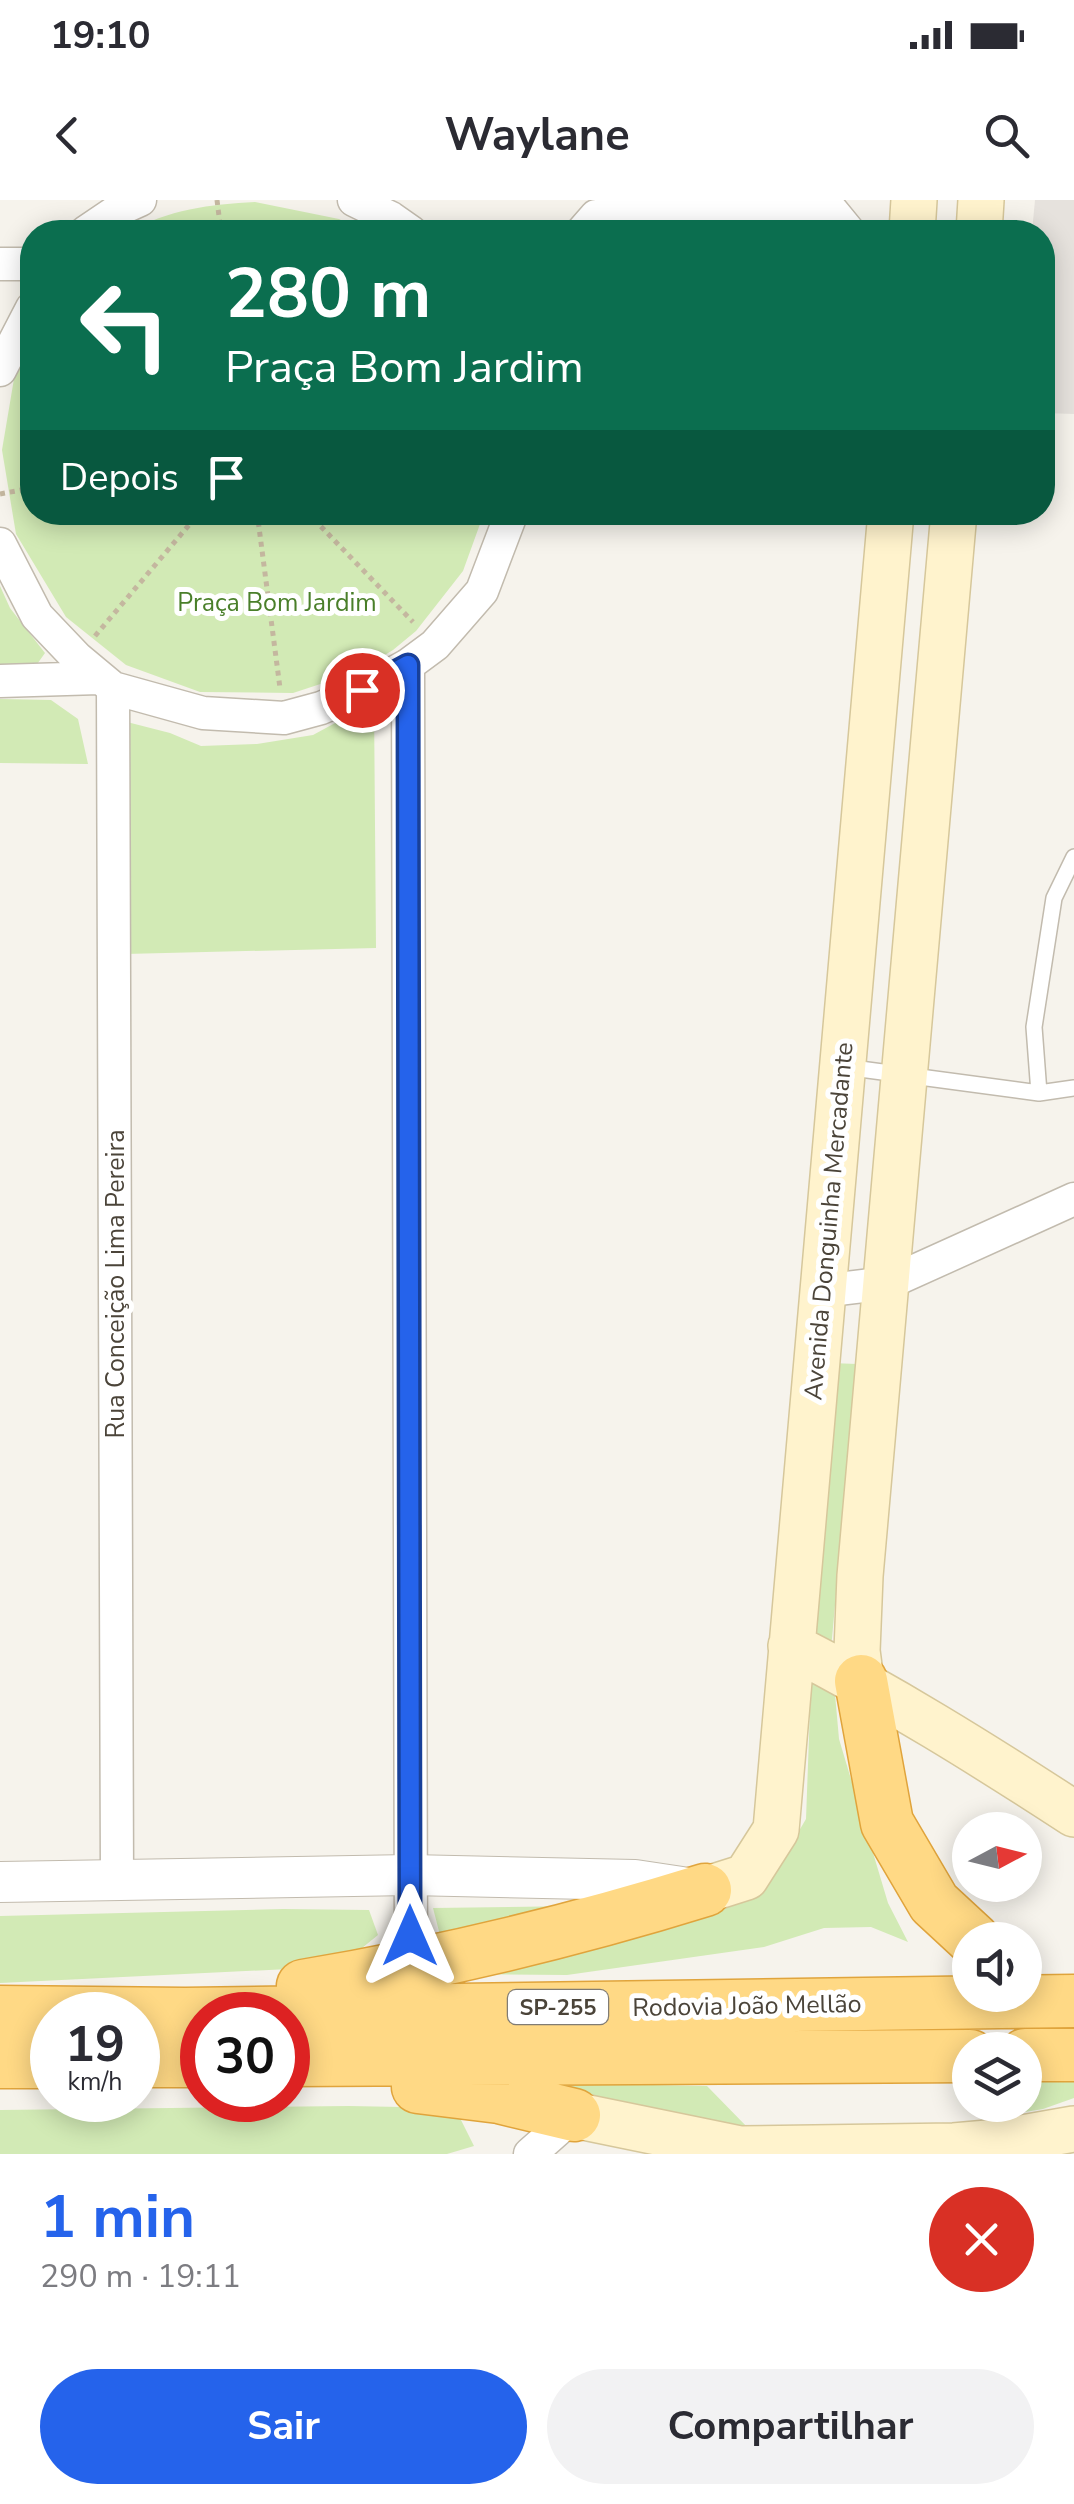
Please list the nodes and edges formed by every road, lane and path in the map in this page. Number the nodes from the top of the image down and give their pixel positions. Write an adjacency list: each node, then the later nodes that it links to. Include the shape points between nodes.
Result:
1 (354, 200): 3 (street)
2 (126, 203): 4 (street)
3 (398, 217)
4 (103, 220)
5 (592, 220): 6 (street, via 831,210)
6 (839, 220)
7 (20, 331): 8 (street)
8 (0, 370)
9 (192, 525): 18 (path)
10 (259, 525): 20 (path)
11 (320, 525): 16 (path)
12 (507, 525): 16 (street, via 482,592)
13 (890, 525): 21 (main road, Avenida Donguinha Mercadante)
14 (953, 525): 22 (main road)
15 (0, 544): 18 (street, via 37,616)
16 (435, 645): 17 (street)
17 (408, 665): 20 (street, via 321,708); 34 (street)
18 (96, 675): 19 (street); 20 (street, via 203,713); 35 (street, Rua Conceição Lima Pereira)
19 (0, 681)
20 (284, 718)
21 (872, 720): 22 (main road); 24 (main road, Avenida Donguinha Mercadante)
22 (936, 731): 25 (main road)
23 (1074, 857): 27 (lane, via 1054,898 1034,1027)
24 (841, 1066): 25 (lane); 30 (main road, Avenida Donguinha Mercadante)
25 (906, 1073): 27 (lane); 29 (main road)
26 (1074, 1088): 27 (lane)
27 (1038, 1093)
28 (1074, 1200): 29 (street)
29 (888, 1283): 30 (street); 32 (main road, via 858,1612)
30 (821, 1291): 31 (main road, Avenida Donguinha Mercadante)
31 (791, 1646): 32 (main road); 37 (main road, Avenida Donguinha Mercadante, via 776,1830 746,1877)
32 (861, 1682): 33 (main road); 38 (highway, via 887,1823 934,1902)
33 (1074, 1814)
34 (410, 1875): 35 (street); 37 (street, via 634,1880); 39 (street)
35 (117, 1880): 36 (street)
36 (0, 1882)
37 (705, 1890): 39 (highway)
38 (955, 1922)
39 (411, 1967): 43 (highway, via 248,1995)
40 (1042, 1976): 41 (highway)
41 (1074, 1979)
42 (1074, 2001): 43 (highway, Rodovia João Mellão / SP-255)
43 (21, 2012)
44 (1042, 2055): 45 (highway)
45 (1074, 2055)
46 (952, 2056): 47 (highway, Rodovia João Mellão / SP-255)
47 (310, 2060)
48 (0, 2062): 49 (highway)
49 (30, 2062)
50 (310, 2075): 51 (highway)
51 (574, 2114): 53 (main road); 55 (street)
52 (1050, 2139): 54 (main road)
53 (688, 2148): 54 (main road)
54 (956, 2150)
55 (530, 2154)

